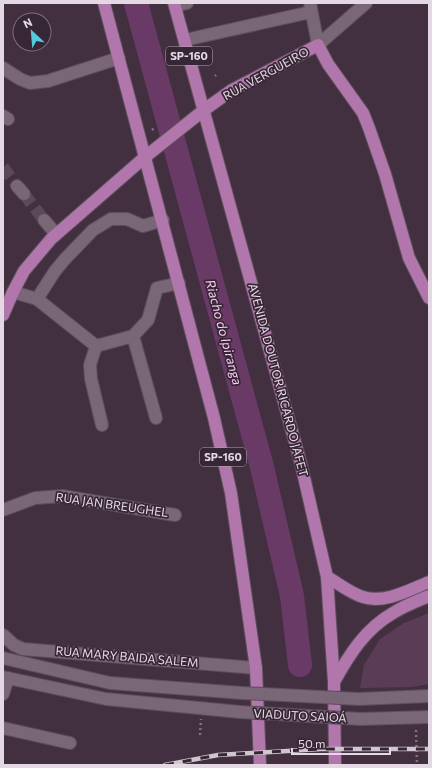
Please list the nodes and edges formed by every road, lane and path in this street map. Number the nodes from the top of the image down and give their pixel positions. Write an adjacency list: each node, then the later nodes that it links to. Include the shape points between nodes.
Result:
1 (104, 3): 8 (main road, SP-160)
2 (188, 3): 4 (street)
3 (366, 3): 7 (street)
4 (175, 4): 6 (main road, AVENIDA DOUTOR RICARDO JAFET / SP-160)
5 (310, 7): 6 (street); 7 (street)
6 (185, 40): 10 (main road, AVENIDA DOUTOR RICARDO JAFET / SP-160)
7 (318, 45): 10 (main road, RUA VERGUEIRO, via 232,90); 19 (main road, RUA VERGUEIRO, via 328,64 363,113 385,174 409,258)
8 (119, 58): 9 (street, via 48,81 30,83); 13 (main road, SP-160)
9 (3, 68)
10 (204, 110): 13 (main road, RUA VERGUEIRO); 28 (main road, AVENIDA DOUTOR RICARDO JAFET / SP-160, via 301,464)
11 (155, 127): 12 (path)
12 (152, 130)
13 (145, 157): 15 (main road, SP-160); 16 (main road, RUA VERGUEIRO)
14 (44, 220): 16 (street)
15 (163, 220): 17 (main road, SP-160); 20 (street, via 144,226 127,219 111,219 93,230 58,267)
16 (56, 234): 18 (main road, RUA VERGUEIRO, via 24,271)
17 (179, 283): 22 (street, via 157,288 148,320); 35 (main road, SP-160, via 230,492)
18 (13, 292): 20 (street); 21 (main road, RUA VERGUEIRO)
19 (429, 298)
20 (37, 299): 23 (street)
21 (3, 315)
22 (133, 336): 23 (street); 24 (street)
23 (96, 346): 25 (street, via 90,365 91,379)
24 (156, 418)
25 (102, 425)
26 (3, 510): 27 (street, RUA JAN BREUGHEL, via 35,498 62,496)
27 (176, 515)
28 (327, 577): 29 (main road, via 362,597 374,599 385,598); 37 (main road, AVENIDA DOUTOR RICARDO JAFET / SP-160)
29 (429, 582)
30 (429, 596): 31 (main road)
31 (414, 602): 32 (main road); 37 (main road, via 393,612 369,631 355,647)
32 (429, 602)
33 (3, 635): 35 (street, RUA MARY BAIDA SALEM, via 23,649)
34 (3, 658): 39 (street, VIADUTO SAIOÁ, bridge, via 110,684 359,698)
35 (256, 668): 44 (main road, SP-160)
36 (5, 677): 38 (street); 40 (street, VIADUTO SAIOÁ, bridge, via 106,699 240,712 361,719)
37 (334, 682): 45 (main road, AVENIDA DOUTOR RICARDO JAFET / SP-160)
38 (3, 694)
39 (429, 696)
40 (429, 717)
41 (3, 728): 43 (street)
42 (416, 730): 46 (path)
43 (70, 743)
44 (260, 765)
45 (335, 765)
46 (417, 765)

